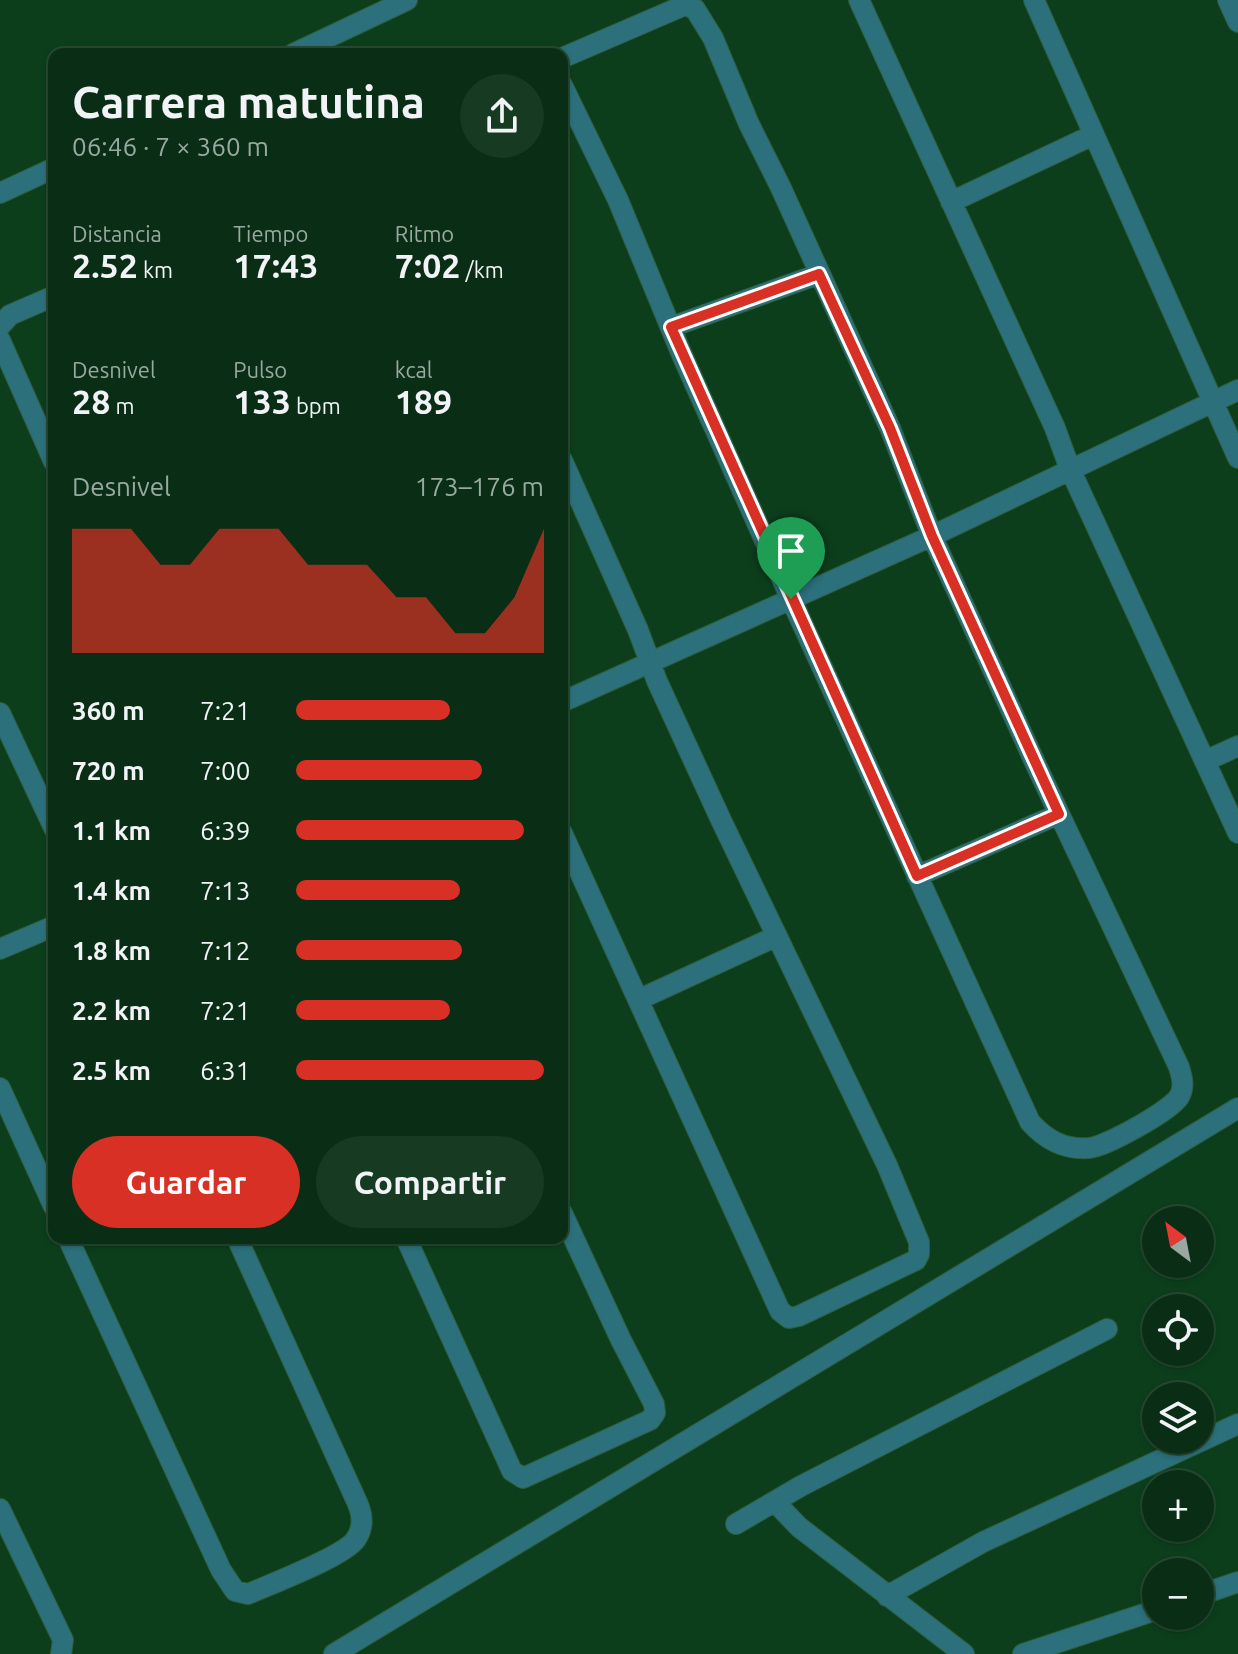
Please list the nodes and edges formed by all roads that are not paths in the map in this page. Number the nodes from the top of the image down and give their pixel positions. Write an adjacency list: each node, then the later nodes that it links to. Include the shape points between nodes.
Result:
1 (407, 0): 6 (street)
2 (859, 0): 12 (street)
3 (1034, 0): 9 (street)
4 (1228, 0): 5 (street)
5 (1238, 22)
6 (306, 48)
7 (568, 55): 13 (street, via 681,5 695,9 713,38)
8 (568, 97): 16 (street)
9 (1093, 135): 12 (street); 19 (street)
10 (48, 171): 11 (street)
11 (0, 193)
12 (951, 202): 22 (street)
13 (819, 274): 16 (street); 24 (street, via 890,428)
14 (48, 299): 15 (street, via 10,315)
15 (0, 326)
16 (671, 327): 25 (street)
17 (0, 340): 20 (street)
18 (1238, 390): 19 (street)
19 (1212, 403): 21 (street); 22 (street)
20 (48, 448)
21 (1238, 458)
22 (1070, 469): 24 (street); 30 (street)
23 (568, 473): 26 (street)
24 (932, 536): 25 (street); 31 (street)
25 (791, 599): 26 (street); 35 (street)
26 (649, 663): 27 (street); 37 (street)
27 (568, 699)
28 (0, 713): 32 (street)
29 (1238, 746): 30 (street)
30 (1205, 761): 33 (street)
31 (1059, 814): 35 (street); 35 (street, via 1183,1082 1177,1100 1120,1137 1091,1149 1066,1147 1045,1138 1030,1122)
32 (48, 815)
33 (1238, 833)
34 (568, 846): 39 (street)
35 (917, 876)
36 (48, 929): 38 (street)
37 (777, 936): 39 (street); 39 (street, via 887,1165 920,1248 909,1264 799,1316 789,1318 777,1307)
38 (0, 949)
39 (640, 999)
40 (0, 1088): 42 (street)
41 (1238, 1108): 57 (street)
42 (48, 1194)
43 (568, 1226): 46 (street, via 655,1413 650,1420 523,1478 512,1471)
44 (71, 1244): 45 (street, via 221,1570 235,1591 248,1594 345,1550 358,1537 363,1520)
45 (240, 1244)
46 (409, 1244)
47 (1107, 1329): 49 (street)
48 (1238, 1424): 54 (street, via 983,1542)
49 (775, 1502): 51 (street); 54 (street)
50 (0, 1509): 56 (street, via 63,1640)
51 (736, 1524)
52 (1238, 1582): 53 (street)
53 (1214, 1590)
54 (887, 1596): 58 (street)
55 (1142, 1615): 59 (street)
56 (61, 1654)
57 (334, 1654)
58 (964, 1654)
59 (1023, 1654)

